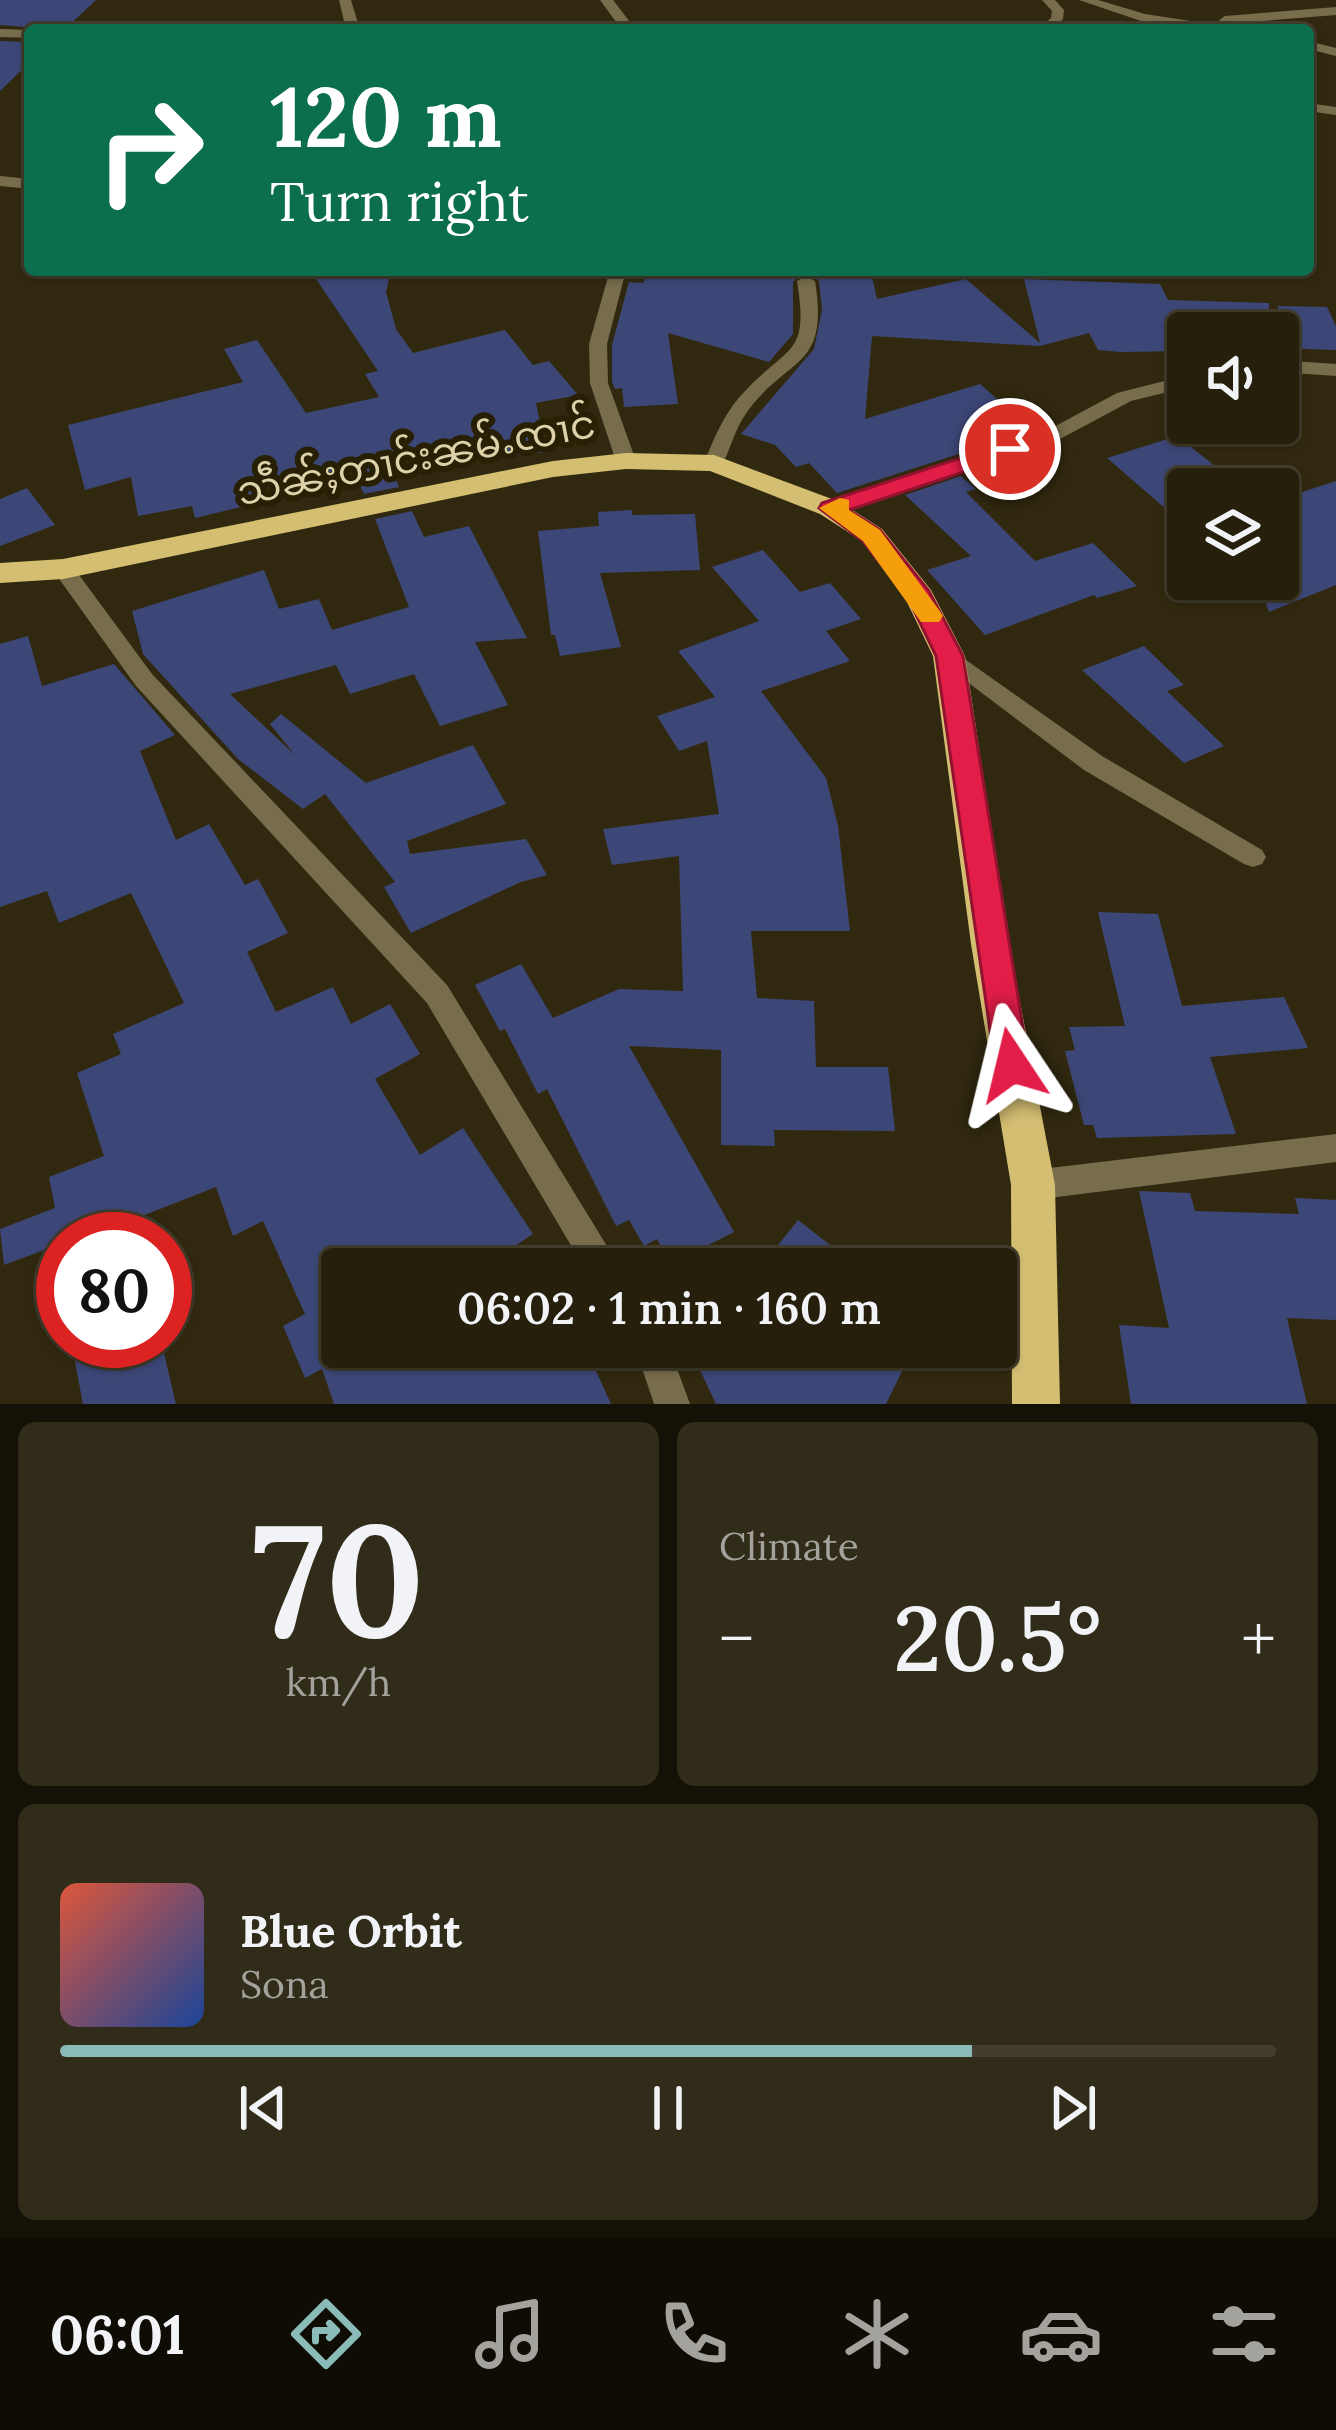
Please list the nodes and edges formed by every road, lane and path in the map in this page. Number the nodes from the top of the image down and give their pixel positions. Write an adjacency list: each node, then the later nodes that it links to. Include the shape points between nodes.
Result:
1 (606, 0): 5 (street)
2 (1048, 0): 6 (street, via 1058,10)
3 (1085, 0): 7 (street)
4 (1336, 10): 7 (street)
5 (624, 24)
6 (1052, 24)
7 (1187, 24)
8 (616, 276): 13 (street, via 598,364)
9 (806, 281): 14 (street, via 811,335 800,356 736,412)
10 (1299, 367): 11 (street)
11 (1336, 370)
12 (1167, 386): 15 (street, via 1124,397 1054,434)
13 (626, 461): 14 (highway, သဵၼ်ႈတၢင်းၼမ်ႉၸၢင်); 16 (highway, သဵၼ်ႈတၢင်းၼမ်ႉၸၢင်)
14 (714, 464): 15 (highway, သဵၼ်ႈတၢင်းၼမ်ႉၸၢင်)
15 (830, 508): 18 (highway, သဵၼ်ႈတၢင်းၼမ်ႉၸၢင်, via 872,535 920,597)
16 (63, 569): 17 (highway, သဵၼ်ႈတၢင်းၼမ်ႉၸၢင်); 22 (street, via 144,680 437,994)
17 (1, 574)
18 (950, 656): 19 (street, via 1094,763); 21 (highway, သဵၼ်ႈတၢင်းၼမ်ႉၸၢင်)
19 (1253, 856)
20 (1336, 1148): 21 (street)
21 (1033, 1185): 25 (highway, သဵၼ်ႈတၢင်းၼမ်ႉၸၢင်)
22 (591, 1248)
23 (659, 1368): 24 (street)
24 (672, 1404)
25 (1036, 1404)

